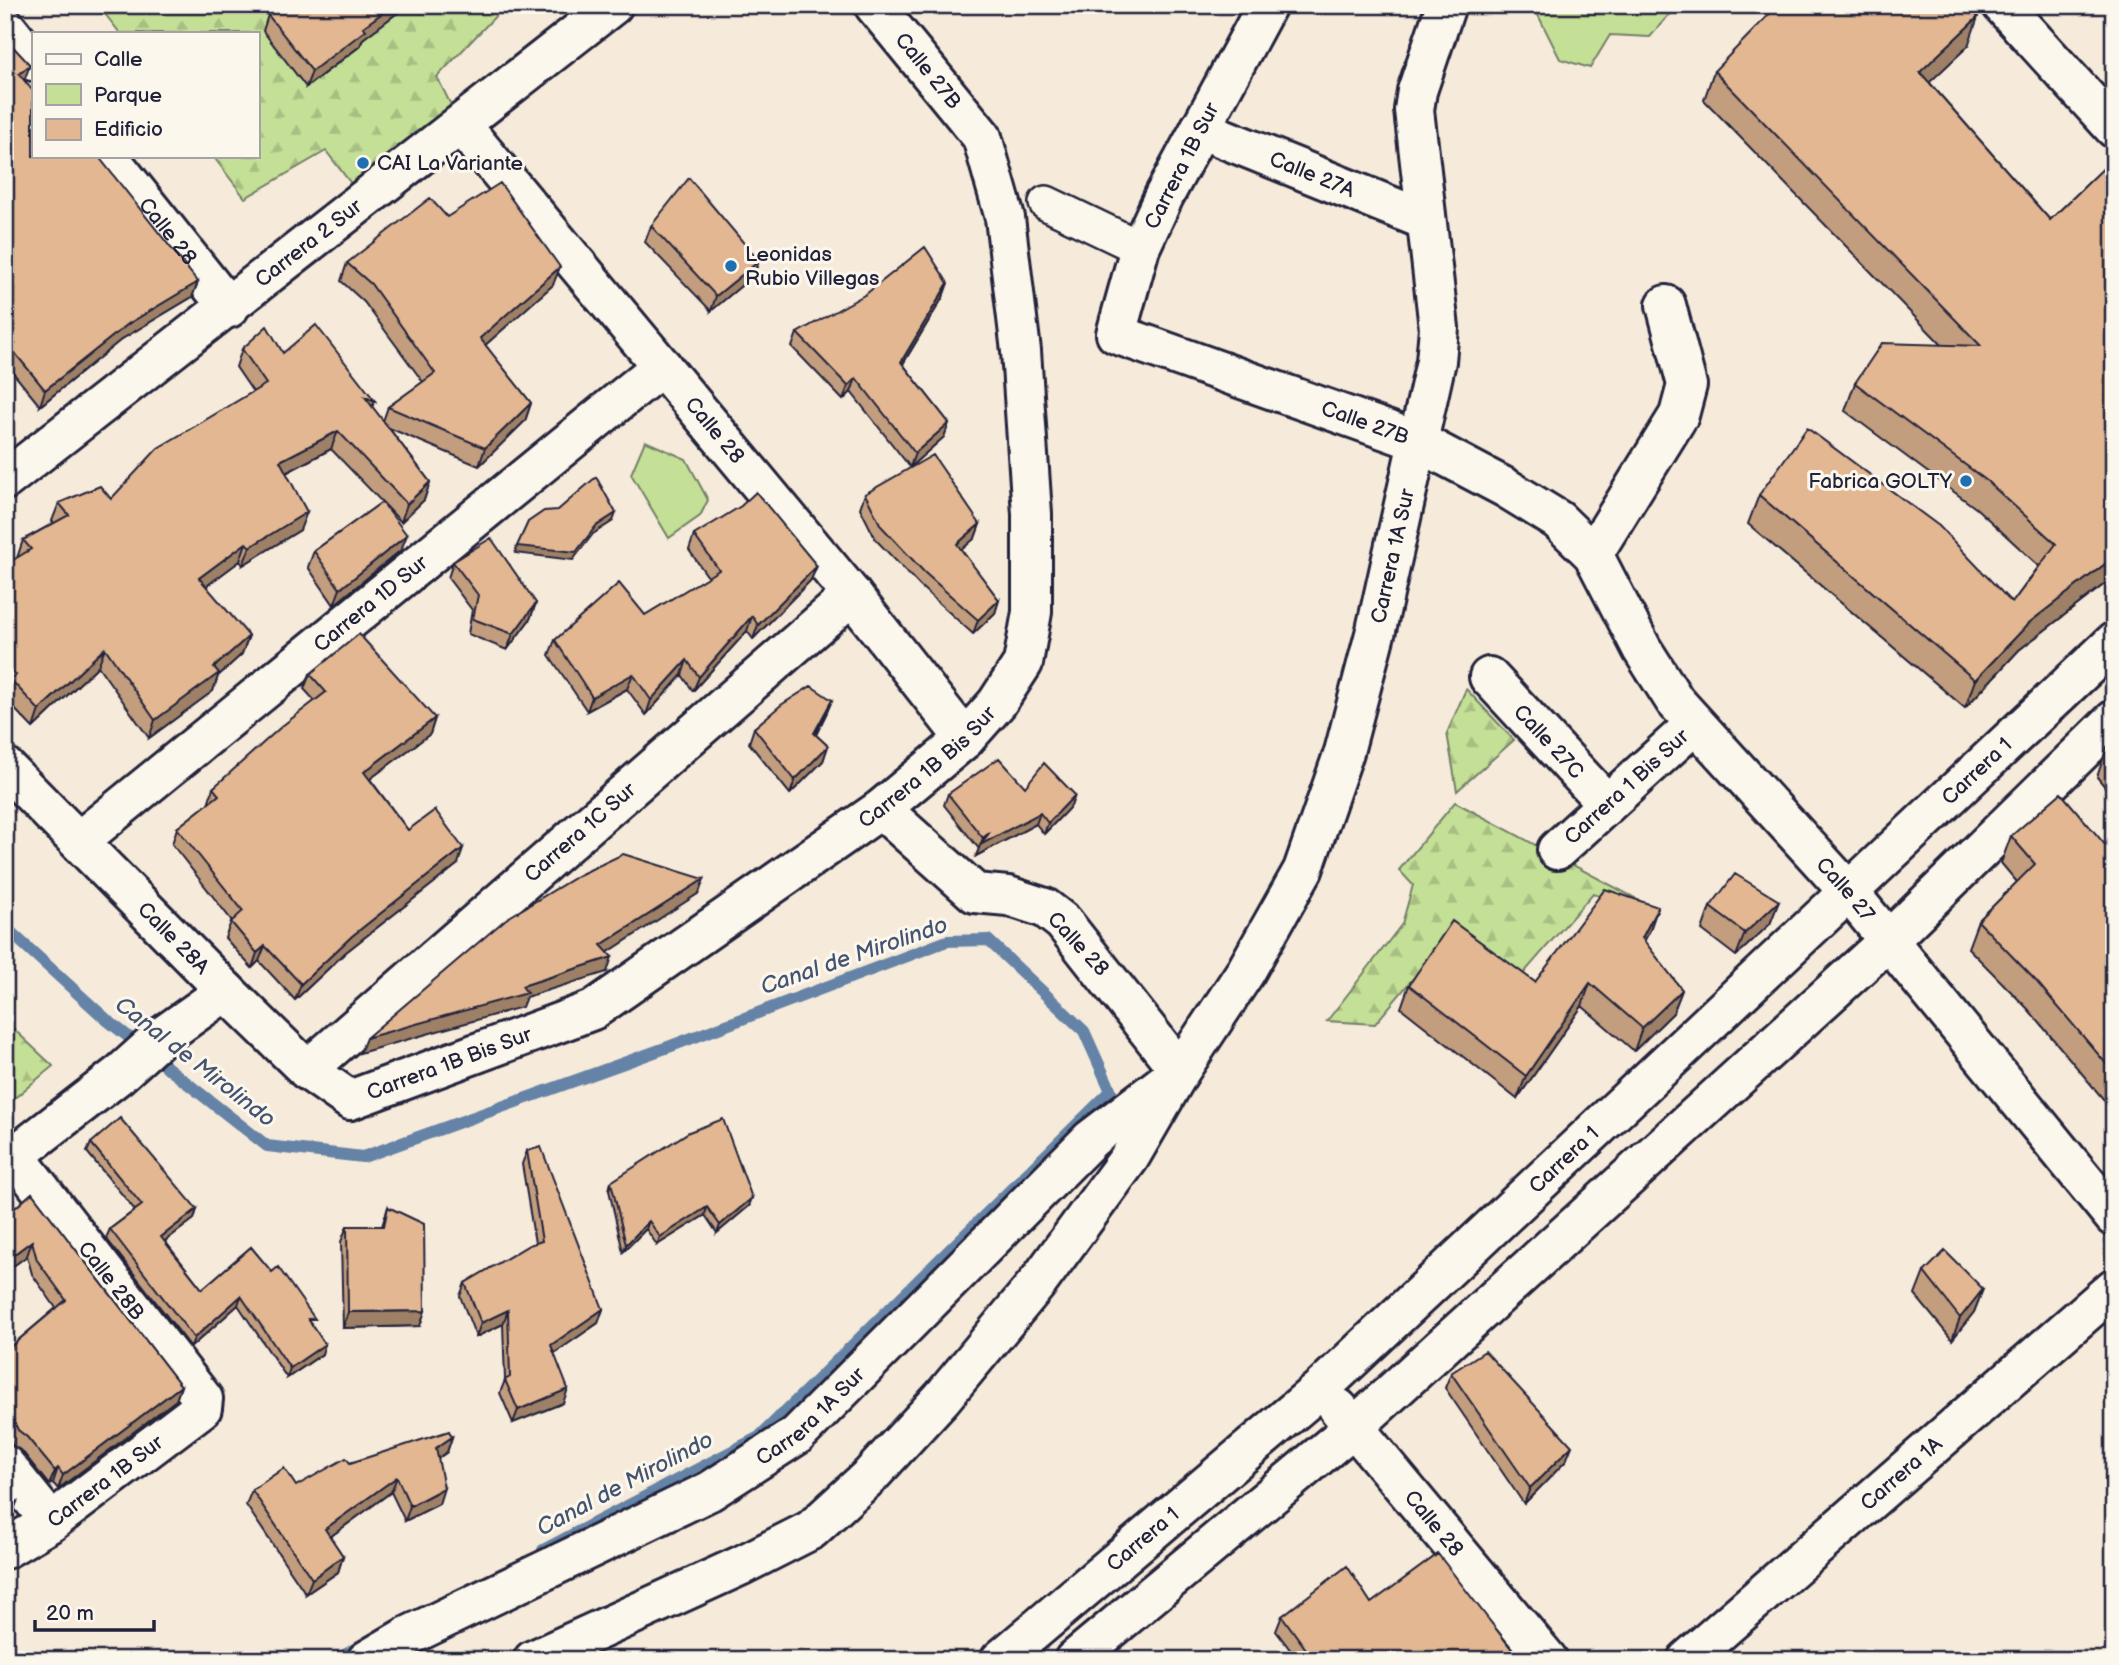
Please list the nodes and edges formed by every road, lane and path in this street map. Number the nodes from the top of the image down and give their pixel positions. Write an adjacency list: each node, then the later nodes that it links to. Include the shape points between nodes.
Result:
1 (612, 5): 8 (street, Carrera 2 Sur)
2 (874, 5): 11 (street, Calle 27B)
3 (1267, 5): 10 (street, Carrera 1B Sur)
4 (1446, 5): 14 (street, Carrera 1A Sur, via 1414,110)
5 (2002, 5): 9 (street)
6 (5, 26): 7 (street)
7 (32, 60)
8 (461, 125): 17 (street, Carrera 2 Sur); 19 (street, Calle 28)
9 (2114, 128)
10 (1200, 129): 14 (street, Calle 27A); 15 (street, Carrera 1B Sur)
11 (982, 137): 28 (street, Carrera 1B Bis Sur, via 1006,218 1021,351 1032,514 1032,612 1023,663 998,704)
12 (110, 158): 17 (street, Calle 28)
13 (1046, 203): 15 (street)
14 (1425, 220): 20 (street, Carrera 1A Sur, via 1439,328)
15 (1140, 248): 18 (street, Carrera 1B Sur)
16 (1666, 305): 22 (street, via 1687,384 1679,415)
17 (229, 308): 21 (street, Carrera 2 Sur)
18 (1116, 334): 20 (street, Calle 27B)
19 (662, 366): 23 (street, Calle 28); 32 (street, Carrera 1D Sur)
20 (1417, 441): 22 (street, Calle 27B, via 1558,520); 38 (street, Carrera 1A Sur, via 1344,752 1303,870 1246,971)
21 (7, 473)
22 (1593, 554): 27 (street, Calle 27, via 1642,649 1675,701)
23 (852, 595): 28 (street, Calle 28); 37 (street, Carrera 1C Sur)
24 (2114, 642): 34 (street, Carrera 1)
25 (1489, 677): 30 (street, Calle 27C)
26 (2114, 720): 35 (street)
27 (1696, 724): 30 (street, Carrera 1 Bis Sur); 34 (street, Calle 27)
28 (965, 739): 31 (street, Carrera 1B Bis Sur)
29 (5, 767): 32 (street, Calle 28A)
30 (1607, 804): 33 (street, Carrera 1 Bis Sur)
31 (881, 809): 38 (street, Calle 28, via 975,893 1008,896 1045,908 1063,922); 39 (street, Carrera 1B Bis Sur, via 593,1010)
32 (79, 841): 36 (street, Calle 28A)
33 (1558, 850)
34 (1848, 891): 35 (street, Calle 27); 43 (street, Carrera 1)
35 (1888, 941): 41 (street, Calle 27); 45 (street)
36 (226, 992): 37 (street, Calle 28A); 40 (street, via 160,1038)
37 (307, 1070): 39 (street, Calle 28A)
38 (1180, 1070): 49 (street, Carrera 1A Sur, via 1091,1139 797,1435 710,1491); 50 (street, Carrera 1A Sur, via 1130,1157 1039,1281 942,1398 811,1530)
39 (350, 1100)
40 (10, 1159): 44 (street, Calle 28B, via 200,1394)
41 (2114, 1217)
42 (2114, 1288): 54 (street, Carrera 1A)
43 (1320, 1388): 45 (street, Calle 28); 51 (street, Carrera 1)
44 (202, 1408): 47 (street, Carrera 1B Sur)
45 (1355, 1426): 52 (street); 53 (street, Calle 28)
46 (5, 1465): 47 (street)
47 (51, 1522): 48 (street, Carrera 1B Sur)
48 (5, 1549)
49 (367, 1660)
50 (533, 1660)
51 (1000, 1660)
52 (1074, 1660)
53 (1548, 1660)
54 (1687, 1660)

